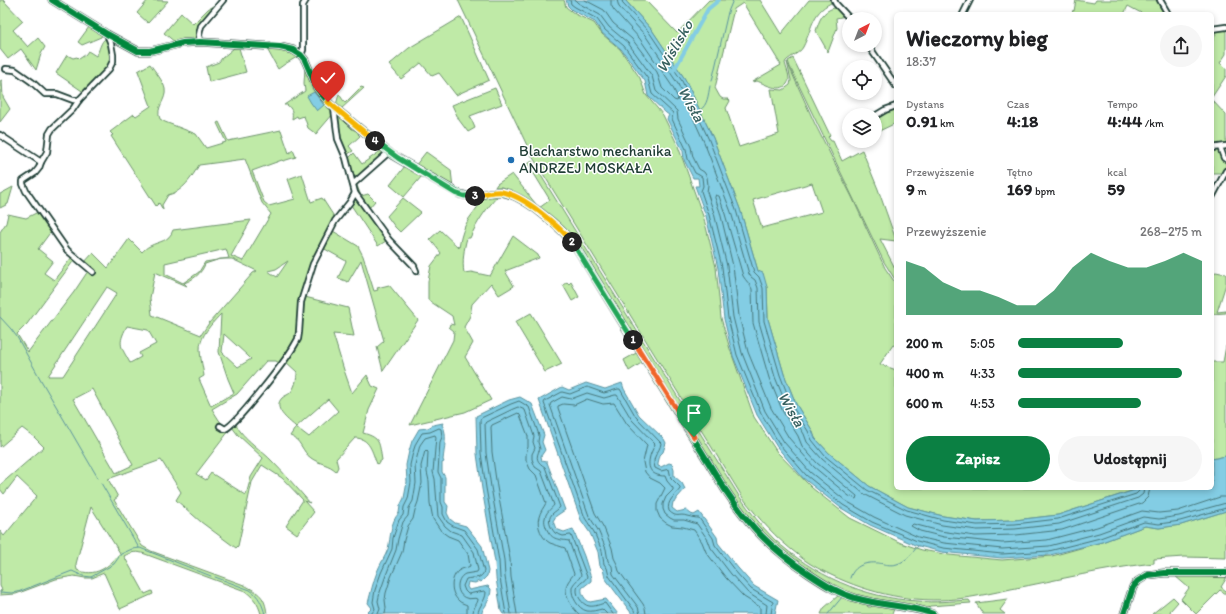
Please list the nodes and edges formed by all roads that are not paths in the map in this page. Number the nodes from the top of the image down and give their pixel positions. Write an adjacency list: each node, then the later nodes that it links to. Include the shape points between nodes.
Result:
1 (52, 0): 12 (street)
2 (223, 0): 13 (street, via 201,26)
3 (306, 0): 15 (street, via 303,50)
4 (834, 0): 7 (street)
5 (970, 0): 8 (street)
6 (1160, 0): 9 (street)
7 (843, 12)
8 (964, 12)
9 (1167, 12)
10 (1226, 27): 11 (street)
11 (1214, 29)
12 (107, 34): 13 (street, via 141,51); 18 (street, via 114,55 112,65)
13 (200, 42): 15 (street, via 280,47 293,50)
14 (873, 52): 17 (street)
15 (300, 55): 20 (street, via 307,64 320,93)
16 (6, 69): 18 (street, via 15,70 45,94 57,94)
17 (894, 83)
18 (79, 100): 28 (street, via 50,131 47,152)
19 (894, 107): 21 (street)
20 (334, 108): 26 (street); 30 (street, via 338,139)
21 (882, 113)
22 (0, 135): 28 (street)
23 (1226, 146): 24 (street)
24 (1220, 147): 25 (street); 27 (street)
25 (1214, 148)
26 (389, 152): 30 (street); 37 (street, via 460,194 469,197 499,192 514,196 561,229 582,256 732,500 755,530 777,551 815,578 846,595 876,603 915,608)
27 (1226, 159)
28 (40, 162): 34 (street, via 39,168 23,181 26,191 67,250)
29 (1226, 171): 32 (street)
30 (353, 184): 31 (street)
31 (355, 193): 33 (street, via 389,240); 35 (street, via 335,221 313,264 301,302 300,332 294,346 262,390 234,422 225,429)
32 (1214, 193)
33 (416, 271)
34 (93, 272)
35 (220, 426)
36 (1226, 573): 38 (street, via 1148,575 1133,587)
37 (933, 614)
38 (1124, 614)

